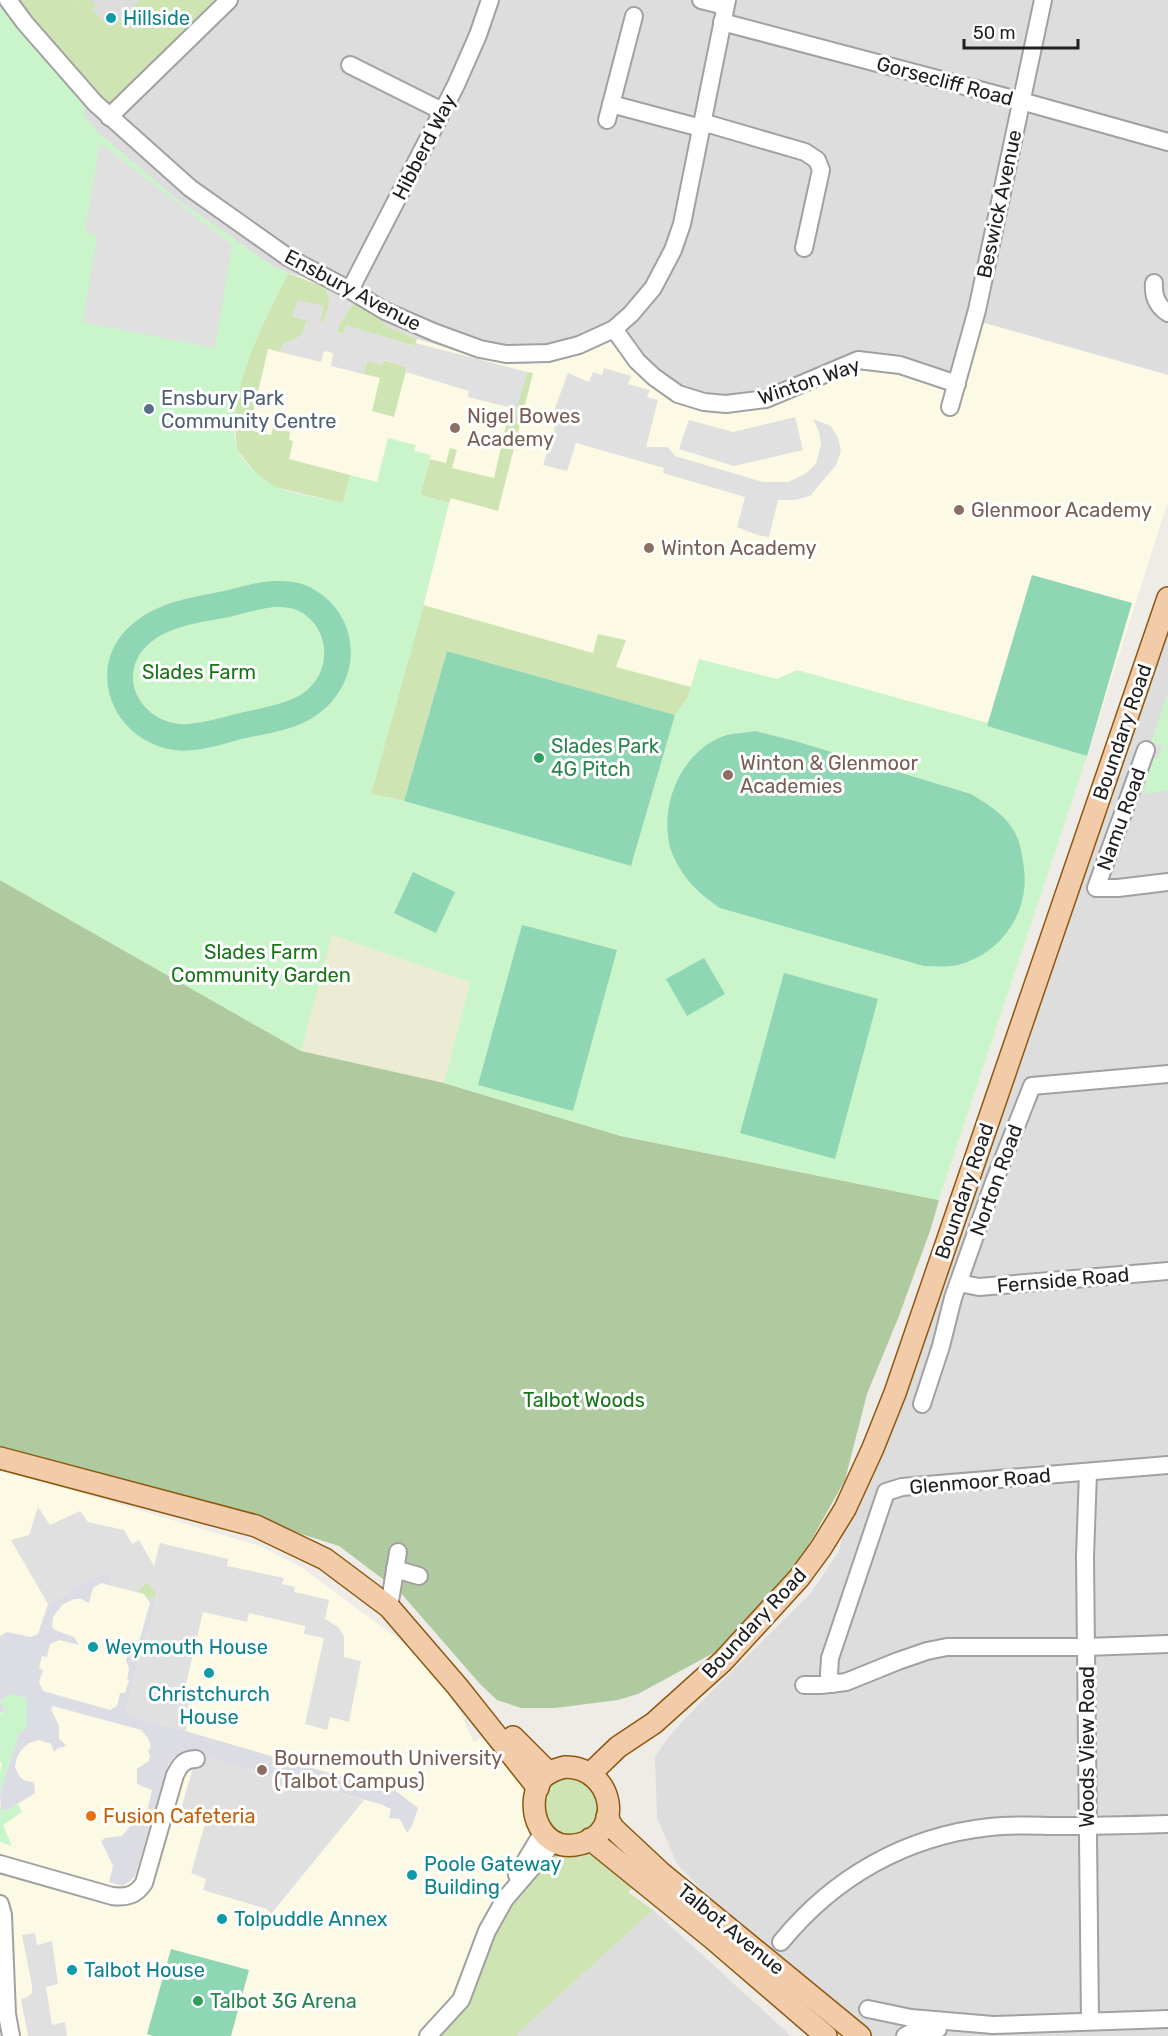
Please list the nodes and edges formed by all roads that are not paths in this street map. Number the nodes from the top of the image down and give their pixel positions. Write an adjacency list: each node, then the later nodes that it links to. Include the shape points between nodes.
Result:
1 (8, 0): 11 (street, Ensbury Avenue)
2 (229, 0): 11 (street)
3 (490, 0): 10 (street, Hibberd Way)
4 (701, 0): 6 (street, Gorsecliff Road)
5 (1043, 0): 9 (street, Beswick Avenue)
6 (725, 9): 9 (street, Gorsecliff Road); 12 (street, Ensbury Avenue)
7 (634, 16): 12 (street, via 609,112)
8 (350, 65): 10 (street)
9 (1021, 100): 13 (street, Gorsecliff Road); 19 (street, Beswick Avenue)
10 (442, 111): 16 (street, Hibberd Way)
11 (109, 117): 16 (street, Ensbury Avenue, via 190,188 290,258)
12 (702, 125): 14 (street, via 805,152 817,160 821,170); 18 (street, Ensbury Avenue, via 673,250 653,288)
13 (1168, 142)
14 (804, 248)
15 (1154, 283): 17 (street, via 1157,301)
16 (350, 290): 18 (street, Ensbury Avenue, via 385,311 436,333 506,354 563,350)
17 (1168, 313)
18 (614, 329): 19 (street, Winton Way, via 654,377 682,396 704,402 726,404 766,399 858,360 900,365)
19 (957, 384): 20 (street, Beswick Avenue)
20 (950, 408)
21 (1168, 598): 40 (main road, Boundary Road, via 895,1393 845,1509 799,1578 723,1661 654,1723 638,1744)
22 (1146, 750): 23 (street, Namu Road, via 1096,888)
23 (1168, 882)
24 (1168, 1074): 26 (street, Norton Road, via 1032,1086)
25 (1168, 1271): 26 (street, Fernside Road, via 979,1287)
26 (959, 1283): 27 (street, Norton Road)
27 (922, 1404)
28 (0, 1458): 34 (main road, via 256,1526 325,1560)
29 (1168, 1465): 30 (street, Glenmoor Road)
30 (1088, 1472): 36 (street, Woods View Road); 37 (street, Glenmoor Road, via 902,1486 886,1492 830,1658)
31 (398, 1552): 32 (street)
32 (395, 1569): 33 (street); 34 (street)
33 (419, 1576)
34 (389, 1607): 41 (main road)
35 (1168, 1644): 36 (street)
36 (1086, 1647): 37 (street, via 947,1647); 44 (street, Woods View Road)
37 (832, 1684): 38 (street)
38 (804, 1685)
39 (196, 1759): 47 (street, via 188,1759 179,1766 144,1883 136,1893 112,1896)
40 (596, 1778): 41 (main road, via 571,1767 559,1768); 42 (main road, via 608,1798)
41 (544, 1780): 45 (main road, via 533,1805)
42 (607, 1818): 46 (main road); 58 (main road, Talbot Avenue, via 660,1872)
43 (1168, 1824): 44 (street)
44 (1088, 1826): 49 (street, via 1016,1825 931,1838 870,1866 826,1895); 53 (street, Woods View Road)
45 (548, 1837): 46 (main road, via 568,1845); 56 (street, via 528,1874 512,1889 487,1931 461,2000)
46 (590, 1839): 57 (main road, Talbot Avenue)
47 (0, 1864)
48 (0, 1904): 50 (street)
49 (781, 1942)
50 (2, 1974): 55 (street)
51 (868, 2009): 54 (street, via 911,2018)
52 (1168, 2019): 53 (street)
53 (1090, 2022): 54 (street)
54 (993, 2025): 59 (street, via 922,2030)
55 (11, 2036)
56 (428, 2036)
57 (826, 2036)
58 (860, 2036)
59 (905, 2036)

